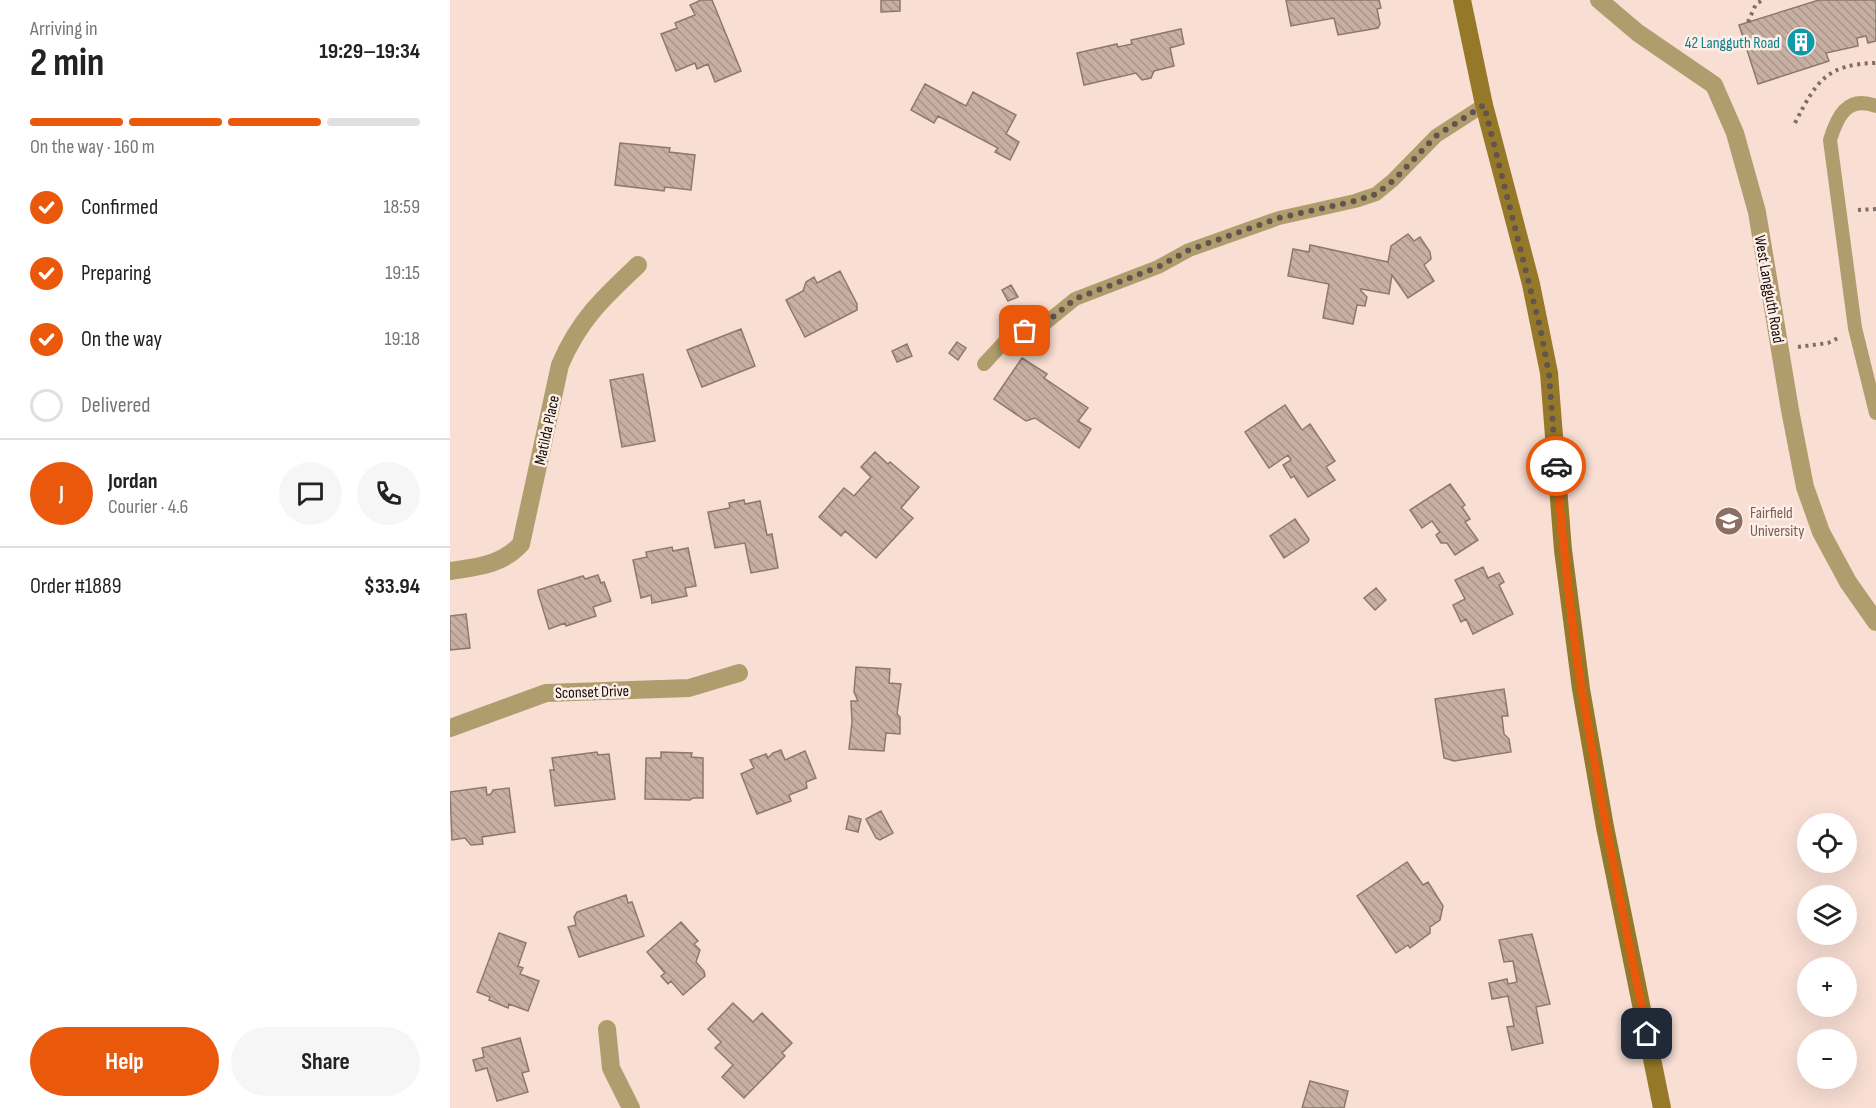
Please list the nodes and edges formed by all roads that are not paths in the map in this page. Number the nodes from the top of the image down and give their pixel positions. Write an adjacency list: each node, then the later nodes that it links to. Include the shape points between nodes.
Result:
1 (1462, 0): 3 (main road)
2 (1599, 0): 9 (street, West Langguth Road, via 1638,33 1714,85 1736,133 1756,212 1805,487 1821,532 1848,582)
3 (1484, 105): 6 (lane, via 1436,136 1376,194 1279,218 1189,250 1158,267 1075,299 1043,325 1008,338); 14 (main road, via 1531,284 1549,374 1563,550 1581,689)
4 (1876, 106): 7 (lane, via 1868,103 1848,107 1837,119 1830,140 1855,328)
5 (638, 265): 8 (street, Matilda Place, via 593,310 569,344 521,544 498,561)
6 (984, 364)
7 (1876, 413)
8 (450, 571)
9 (1876, 622)
10 (739, 673): 11 (street, Sconset Drive, via 689,688 546,693)
11 (450, 728)
12 (607, 1029): 13 (street, via 611,1068)
13 (631, 1108)
14 (1662, 1108)

